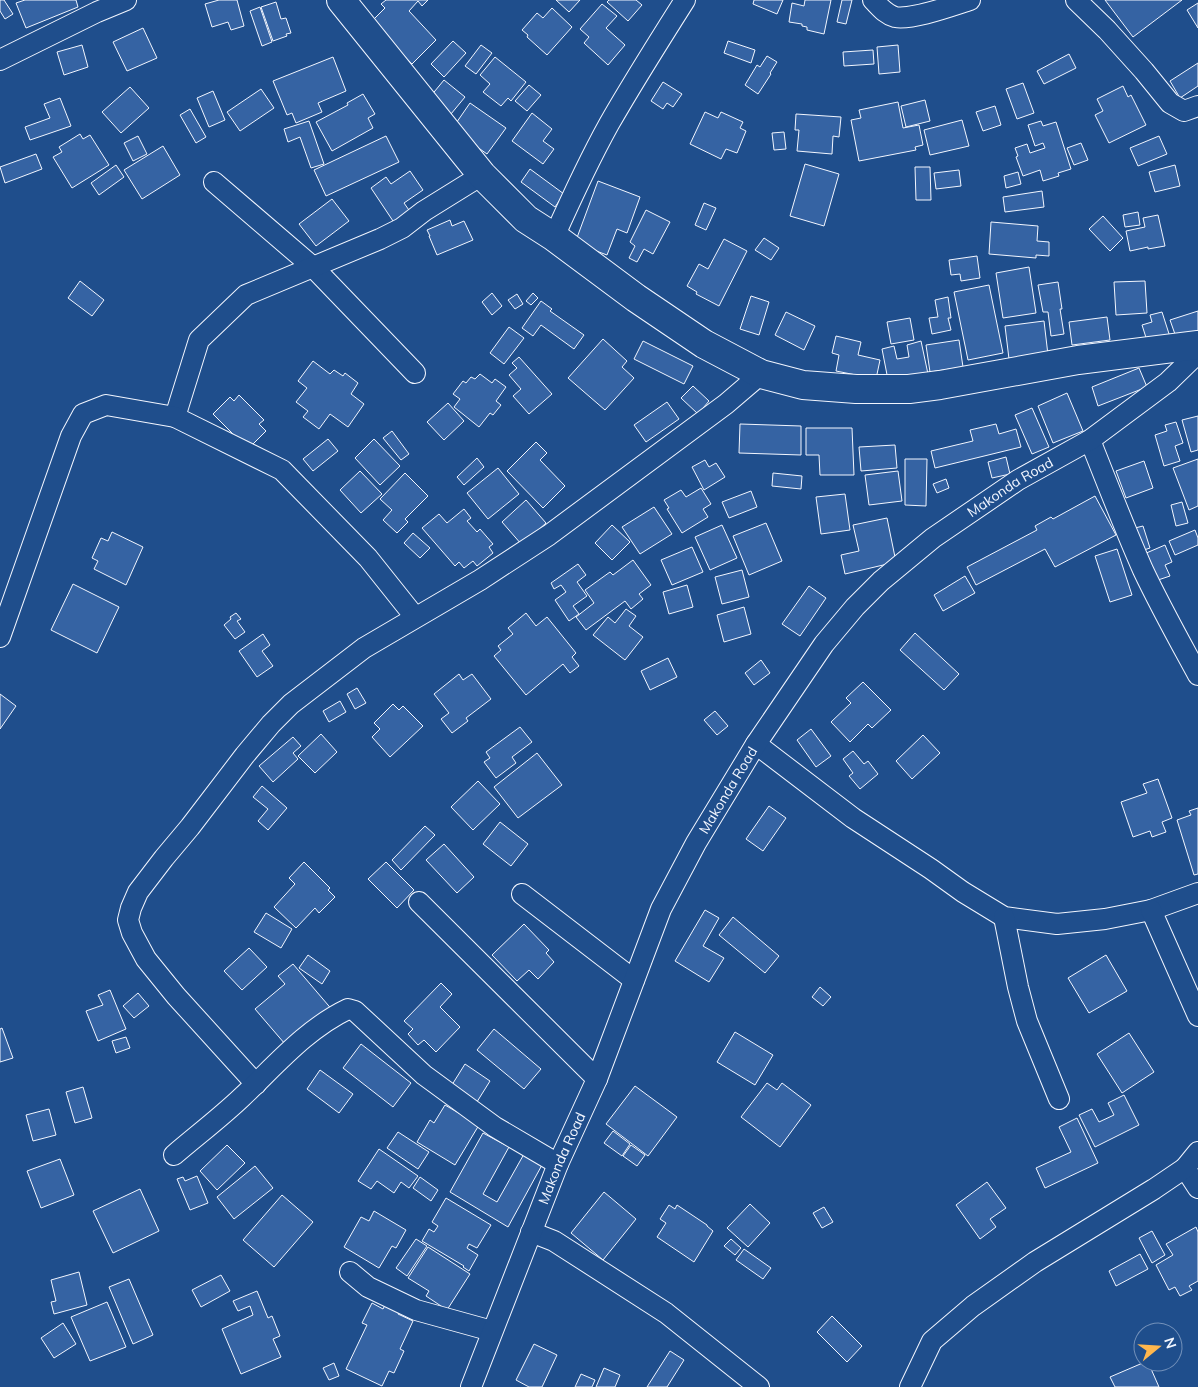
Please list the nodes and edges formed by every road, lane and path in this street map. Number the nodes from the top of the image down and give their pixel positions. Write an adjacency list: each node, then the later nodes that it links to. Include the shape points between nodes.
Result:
1 (126, 0): 7 (street)
2 (341, 0): 10 (street)
3 (685, 0): 12 (street, via 608,125)
4 (873, 0): 5 (street, via 889,14 909,17)
5 (970, 0)
6 (1076, 0): 9 (street, via 1107,30 1170,103 1184,111)
7 (94, 6): 8 (street)
8 (0, 60)
9 (1198, 106)
10 (482, 174): 12 (street, via 526,219); 13 (street, via 402,228)
11 (214, 182): 13 (street)
12 (554, 237): 17 (street, via 704,344)
13 (313, 267): 16 (street); 18 (street, via 246,295 199,340)
14 (1198, 345): 17 (street, via 1078,360 909,390 803,385)
15 (1198, 353): 19 (street, Makonda Road, via 1168,382)
16 (415, 373)
17 (761, 374): 20 (street, via 726,404 549,535)
18 (175, 417): 20 (street, via 282,470 368,558); 21 (street, via 106,405 83,414 71,436)
19 (1090, 440): 22 (street, via 1144,571); 23 (street, Makonda Road, via 979,506 932,538 881,581 824,644)
20 (415, 617): 32 (street, via 364,648 291,704 271,724 138,892 131,908 128,920 146,959)
21 (0, 637)
22 (1198, 674)
23 (756, 744): 28 (street, via 853,818); 29 (street, Makonda Road, via 696,842 661,909)
24 (1198, 893): 27 (street)
25 (522, 894): 29 (street)
26 (420, 902): 31 (street)
27 (1151, 910): 28 (street, via 1057,924); 30 (street)
28 (1004, 917): 33 (street, via 1027,1021)
29 (634, 980): 31 (street, Makonda Road)
30 (1198, 1016)
31 (597, 1079): 36 (street, Makonda Road)
32 (256, 1084): 35 (street); 36 (street, via 300,1041 348,1009 355,1011 424,1075 495,1127)
33 (1059, 1099)
34 (1198, 1152): 37 (street)
35 (174, 1155)
36 (558, 1164): 39 (street, Makonda Road)
37 (1185, 1168): 38 (street); 44 (street, via 1036,1262 973,1306 932,1341)
38 (1198, 1188)
39 (531, 1232): 41 (street, Makonda Road); 43 (street, via 554,1241 666,1313)
40 (350, 1272): 41 (street, via 368,1287 416,1310)
41 (492, 1331): 42 (street, Makonda Road)
42 (471, 1387)
43 (759, 1387)
44 (910, 1387)

